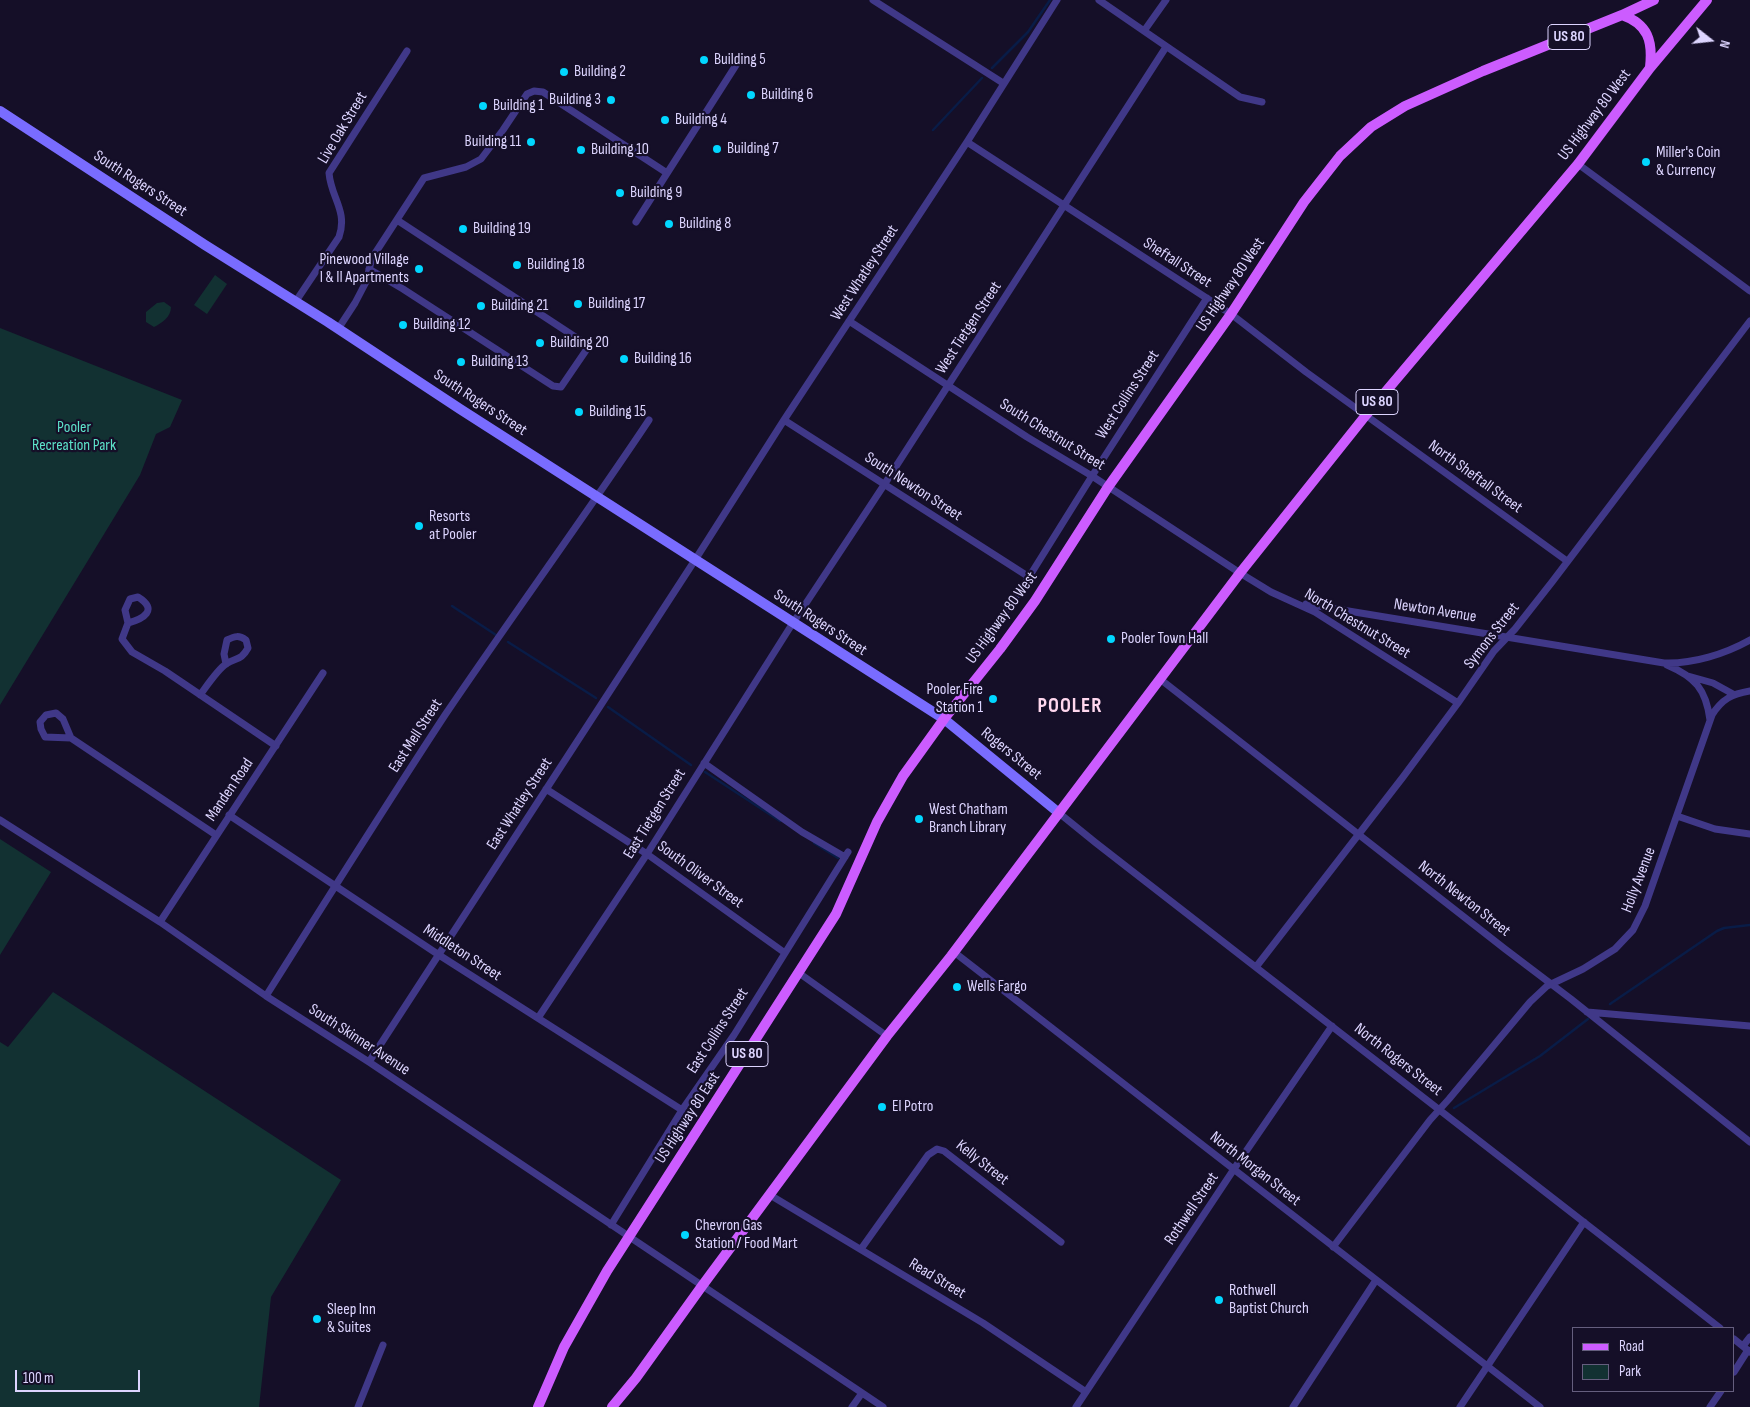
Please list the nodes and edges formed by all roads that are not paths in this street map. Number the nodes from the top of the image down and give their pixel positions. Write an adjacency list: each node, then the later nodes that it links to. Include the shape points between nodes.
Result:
1 (872, 0): 13 (street)
2 (1057, 0): 13 (street, West Whatley Street)
3 (1099, 0): 8 (street)
4 (1166, 0): 8 (street)
5 (1654, 0): 7 (main road, US Highway 80 West / US 80)
6 (1707, 0): 12 (main road, US Highway 80 West / US 80)
7 (1622, 15): 12 (main road, via 1631,18 1649,37); 26 (main road, US Highway 80 West / US 80, via 1431,94 1371,127 1340,156 1304,202)
8 (1144, 31): 9 (street)
9 (1166, 47): 14 (street, via 1240,97); 19 (street, West Tietgen Street)
10 (406, 51): 25 (street, Live Oak Street, via 329,173 343,226 340,236)
11 (738, 62): 18 (street)
12 (1650, 68): 17 (main road, US Highway 80 West / US 80)
13 (1003, 83): 16 (street, West Whatley Street)
14 (1262, 102)
15 (0, 111): 25 (street, South Rogers Street)
16 (967, 142): 19 (street, Sheftall Street); 27 (street, West Whatley Street)
17 (1578, 164): 23 (street); 31 (main road, US Highway 80 West / US 80)
18 (667, 173): 20 (street, via 543,92 534,92 527,94 481,159 466,167 424,178); 21 (street)
19 (1064, 206): 24 (street, Sheftall Street); 30 (street, West Tietgen Street)
20 (397, 220): 22 (street, via 372,258); 22 (street, via 589,346 561,387 552,386)
21 (636, 222)
22 (369, 269): 29 (street, via 355,304)
23 (1750, 291)
24 (1207, 298): 26 (street, Sheftall Street); 34 (street, West Collins Street)
25 (296, 301): 29 (street, South Rogers Street)
26 (1231, 314): 31 (street, Sheftall Street); 36 (main road, US Highway 80 West / US 80)
27 (850, 321): 30 (street, South Chestnut Street); 33 (street, West Whatley Street)
28 (1750, 321): 39 (street, Symons Street)
29 (338, 329): 37 (street, South Rogers Street)
30 (949, 385): 34 (street, South Chestnut Street); 35 (street, West Tietgen Street)
31 (1366, 415): 39 (street, North Sheftall Street); 40 (main road, US Highway 80 West / US 80)
32 (650, 420): 37 (street, East Mell Street)
33 (784, 420): 35 (street, South Newton Street); 38 (street, West Whatley Street)
34 (1092, 476): 36 (street, South Chestnut Street); 41 (street, West Collins Street)
35 (884, 485): 41 (street, South Newton Street); 44 (street, West Tietgen Street)
36 (1108, 487): 40 (street, South Chestnut Street); 57 (main road, US Highway 80 West / US 80, via 1035,600)
37 (598, 497): 38 (street, South Rogers Street); 71 (street, East Mell Street, via 450,709)
38 (695, 560): 44 (street, South Rogers Street); 62 (street, East Whatley Street)
39 (1567, 561): 45 (street, Symons Street)
40 (1240, 573): 42 (street, North Chestnut Street); 52 (main road, US Highway 80 West / US 80)
41 (1029, 578): 47 (street, West Collins Street)
42 (1291, 600): 45 (street, Newton Avenue); 56 (street, North Chestnut Street)
43 (128, 623): 55 (street, via 122,640 132,652)
44 (793, 623): 57 (street, South Rogers Street); 61 (street, East Tietgen Street)
45 (1507, 637): 49 (street, Newton Avenue); 56 (street, Symons Street)
46 (1750, 640): 49 (street, Newton Avenue, via 1707,657)
47 (975, 657)
48 (226, 664): 55 (street)
49 (1664, 664): 51 (street, Newton Avenue)
50 (322, 673): 60 (street, Manden Road)
51 (1687, 675): 54 (street, Newton Avenue); 58 (street, Newton Avenue, via 1703,692)
52 (1160, 679): 63 (main road, US Highway 80 West / US 80); 67 (street, North Newton Street)
53 (1750, 691): 54 (street)
54 (1734, 694): 58 (street, Holly Avenue, via 1720,704)
55 (200, 695): 60 (street)
56 (1458, 703): 67 (street, Symons Street)
57 (944, 719): 63 (street, Rogers Street); 77 (main road, US Highway 80 East / US 80, via 903,776 877,822 836,914)
58 (1710, 720): 65 (street, Holly Avenue)
59 (71, 738): 59 (street, via 63,719 56,713 46,715 40,722 45,737); 69 (street)
60 (276, 746): 64 (street, Manden Road)
61 (704, 763): 70 (street, East Tietgen Street); 74 (street, East Collins Street, via 802,832 846,855)
62 (546, 789): 70 (street, South Oliver Street); 75 (street, East Whatley Street)
63 (1059, 813): 73 (main road, US 80); 76 (street, North Rogers Street)
64 (229, 815): 69 (street, Manden Road); 71 (street, Middleton Street)
65 (1677, 816): 68 (street, via 1715,829); 78 (street, Holly Avenue, via 1642,913 1630,934 1599,960)
66 (0, 820): 72 (street, South Skinner Avenue)
67 (1359, 834): 76 (street, Symons Street); 78 (street, North Newton Street)
68 (1750, 834)
69 (216, 835): 72 (street, Manden Road)
70 (647, 854): 74 (street, South Oliver Street); 81 (street, East Tietgen Street)
71 (334, 886): 75 (street, Middleton Street); 79 (street, East Mell Street)
72 (160, 922): 79 (street, South Skinner Avenue)
73 (954, 952): 84 (main road, US 80); 89 (street, North Morgan Street)
74 (785, 953): 87 (street, East Collins Street)
75 (439, 955): 81 (street, Middleton Street); 85 (street, East Whatley Street)
76 (1256, 967): 82 (street, North Rogers Street)
77 (799, 973): 84 (street); 93 (main road, US Highway 80 East / US 80)
78 (1550, 984): 80 (street, North Newton Street); 86 (street, Holly Avenue, via 1530,1002)
79 (266, 996): 85 (street, South Skinner Avenue)
80 (1587, 1012): 83 (street); 88 (street, North Newton Street)
81 (538, 1018): 87 (street, Middleton Street)
82 (1332, 1026): 86 (street, North Rogers Street); 89 (street, Rothwell Street)
83 (1750, 1026)
84 (887, 1036): 90 (main road, US 80)
85 (369, 1062): 92 (street, South Skinner Avenue)
86 (1439, 1109): 91 (street, North Rogers Street); 95 (street, Holly Avenue)
87 (682, 1110): 92 (street, East Collins Street)
88 (1750, 1142)
89 (1234, 1170): 95 (street, North Morgan Street); 107 (street, Rothwell Street)
90 (770, 1195): 96 (street, Read Street); 98 (main road, US 80)
91 (1584, 1222): 99 (street, North Rogers Street); 104 (street)
92 (611, 1225): 93 (street, South Skinner Avenue)
93 (629, 1238): 98 (street, South Skinner Avenue); 110 (main road, US Highway 80 East / US 80, via 564,1347)
94 (1061, 1242): 96 (street, Kelly Street, via 944,1151 937,1149 928,1154)
95 (1333, 1247): 97 (street, North Morgan Street)
96 (861, 1249): 107 (street, Read Street)
97 (1376, 1280): 104 (street, North Morgan Street); 115 (street)
98 (702, 1286): 106 (street, South Skinner Avenue); 111 (main road, US 80)
99 (1719, 1327)
100 (1750, 1337): 103 (street)
101 (1735, 1340): 103 (street)
102 (383, 1345): 109 (street)
103 (1747, 1349): 105 (street)
104 (1487, 1366): 116 (street); 117 (street, North Morgan Street)
105 (1735, 1370)
106 (862, 1392): 112 (street); 113 (street, South Skinner Avenue)
107 (1086, 1392): 114 (street, Rothwell Street)
108 (1720, 1392): 118 (street)
109 (358, 1407)
110 (540, 1407)
111 (612, 1407)
112 (852, 1407)
113 (884, 1407)
114 (1076, 1407)
115 (1293, 1407)
116 (1460, 1407)
117 (1540, 1407)
118 (1710, 1407)

